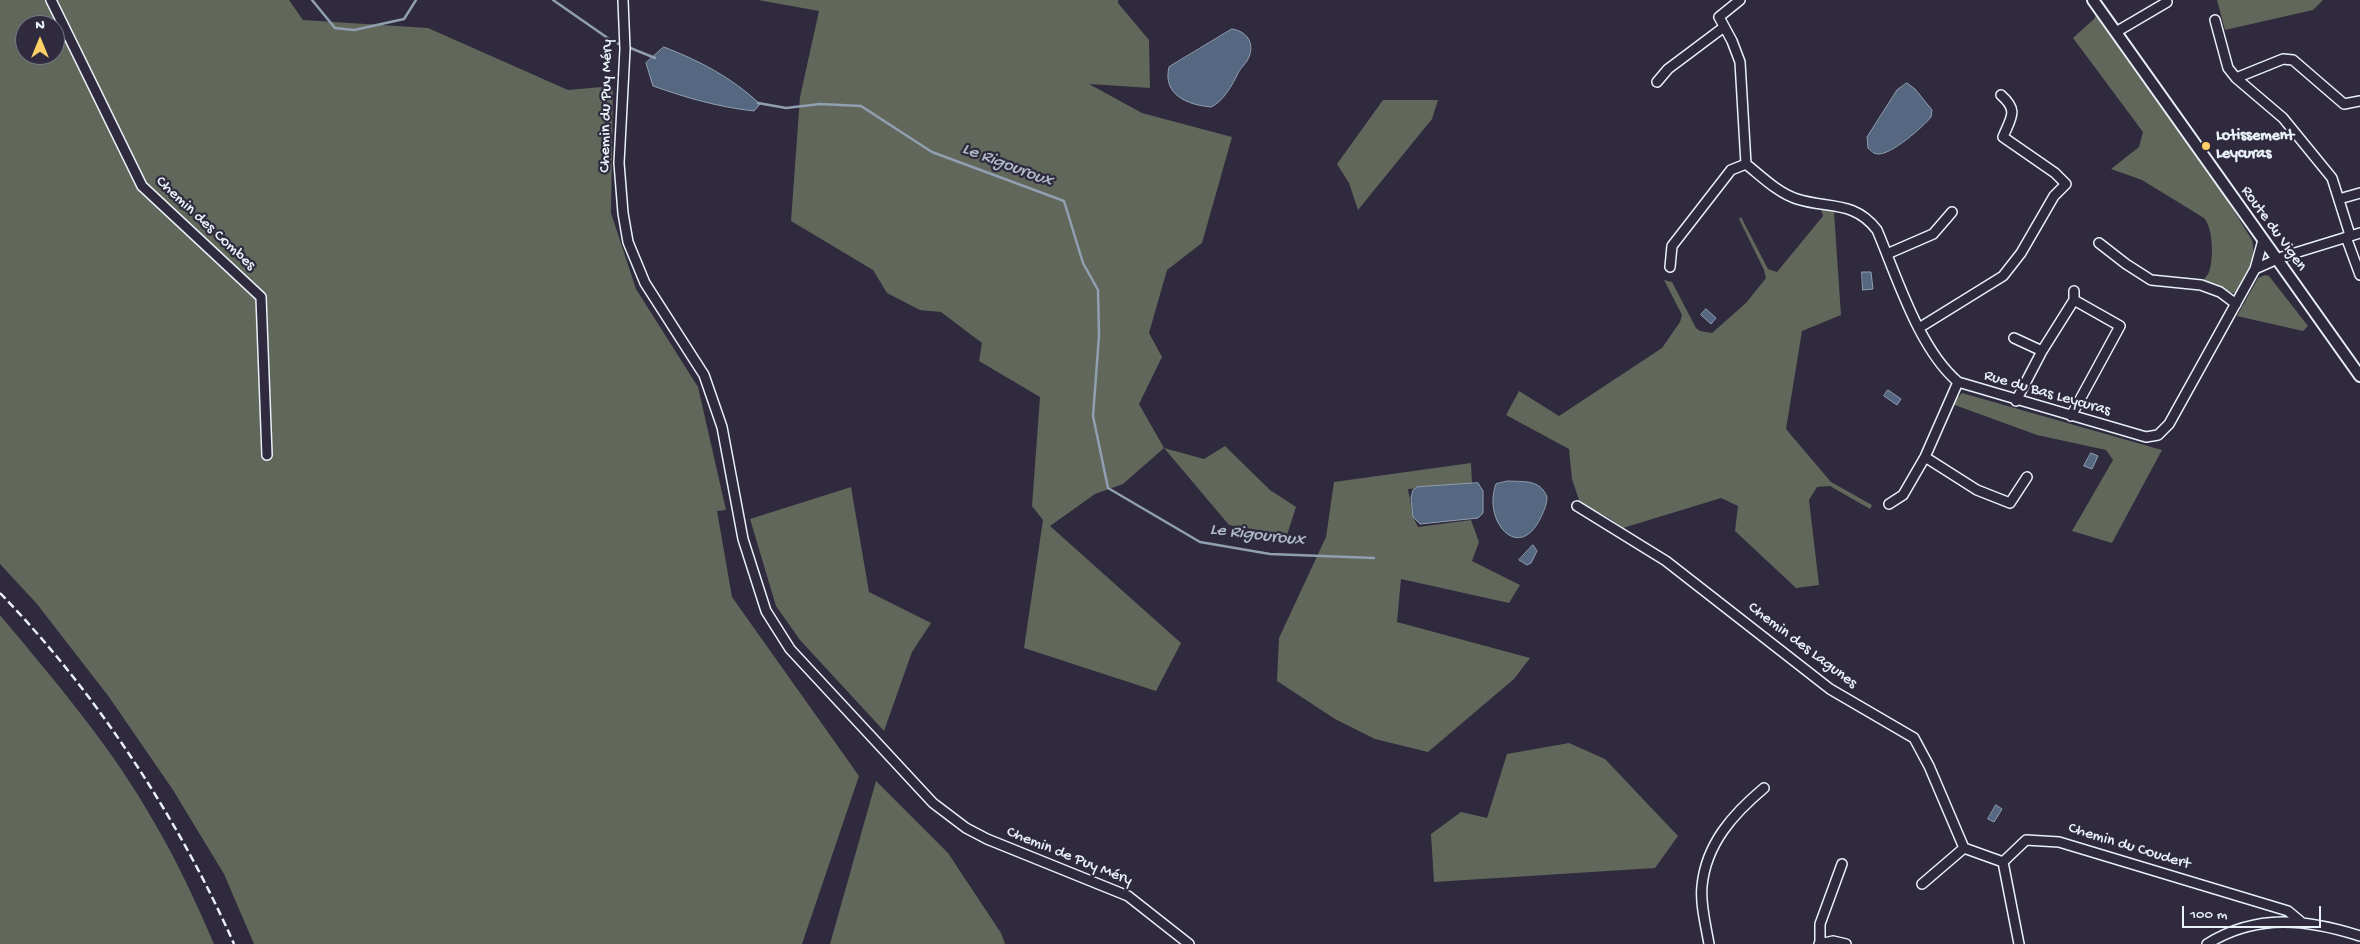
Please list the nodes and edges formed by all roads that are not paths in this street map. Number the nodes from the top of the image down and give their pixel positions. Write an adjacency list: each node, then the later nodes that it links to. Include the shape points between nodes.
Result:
1 (51, 0): 37 (street, Chemin des Combes, via 142,186 261,297)
2 (623, 0): 43 (street, Chemin du Puy Méry, via 625,44 619,163 628,242 645,283 707,384 722,427 743,539 766,611 790,649)
3 (1740, 0): 8 (street, via 1718,16)
4 (2093, 0): 9 (street, Route du Vigen)
5 (2166, 1): 6 (street); 9 (street)
6 (2174, 10)
7 (2215, 20): 10 (street, via 2228,68)
8 (1724, 27): 11 (street, via 1668,69); 14 (street, via 1740,62)
9 (2116, 32): 20 (street, Route du Vigen)
10 (2236, 78): 13 (street, via 2283,59 2293,60 2344,104); 16 (street, via 2283,118 2332,178)
11 (1657, 82)
12 (2001, 95): 30 (street, via 2012,104 2013,112 2003,137 2055,172 2066,184 2054,196 2022,253 2003,276)
13 (2360, 101)
14 (1746, 164): 22 (street, Rue du Bas Leycuras, via 1795,198 1819,204 1837,204 1869,219); 24 (street, via 1730,170 1672,246)
15 (2360, 193): 16 (street)
16 (2338, 199): 19 (street)
17 (1952, 212): 22 (street, via 1933,234)
18 (2360, 233): 19 (street)
19 (2348, 236): 23 (street); 26 (street)
20 (2263, 240): 23 (street, Route du Vigen); 25 (street, Rue du Bas Leycuras)
21 (2099, 244): 29 (street, via 2151,280 2200,285 2220,292)
22 (1887, 254): 30 (street, Rue du Bas Leycuras)
23 (2277, 260): 25 (street); 33 (street, Route du Vigen)
24 (1670, 267)
25 (2255, 269): 29 (street, Rue du Bas Leycuras)
26 (2360, 275)
27 (2074, 291): 28 (street)
28 (2074, 300): 32 (street); 36 (street, via 2120,326)
29 (2236, 304): 36 (street, Rue du Bas Leycuras, via 2169,424 2158,435 2146,437)
30 (1920, 328): 34 (street, Rue du Bas Leycuras, via 1940,365)
31 (2014, 338): 32 (street)
32 (2042, 351): 35 (street)
33 (2360, 376)
34 (1958, 382): 35 (street, Rue du Bas Leycuras); 38 (street)
35 (2016, 400): 36 (street, Rue du Bas Leycuras)
36 (2071, 416)
37 (267, 455)
38 (1925, 457): 39 (street, via 1977,490 2010,503); 40 (street, via 1904,495)
39 (2027, 476)
40 (1889, 504)
41 (1577, 506): 44 (street, Chemin des Lagunes, via 1666,561 1830,689 1914,738)
42 (1764, 788): 51 (street, via 1742,806 1710,849 1701,887)
43 (933, 804): 50 (street, Chemin de Puy Méry, via 987,839 1128,896)
44 (1964, 848): 45 (street); 47 (street)
45 (2002, 862): 48 (street, Chemin du Coudert, via 2026,840 2059,842 2288,911); 54 (street)
46 (1842, 864): 52 (street, via 1820,924)
47 (1922, 884)
48 (2300, 921): 49 (street); 55 (street, via 2258,923 2224,933)
49 (2360, 936)
50 (1189, 944)
51 (1709, 944)
52 (1819, 944): 53 (street, via 1833,941)
53 (1846, 944)
54 (2019, 944)
55 (2207, 944)

